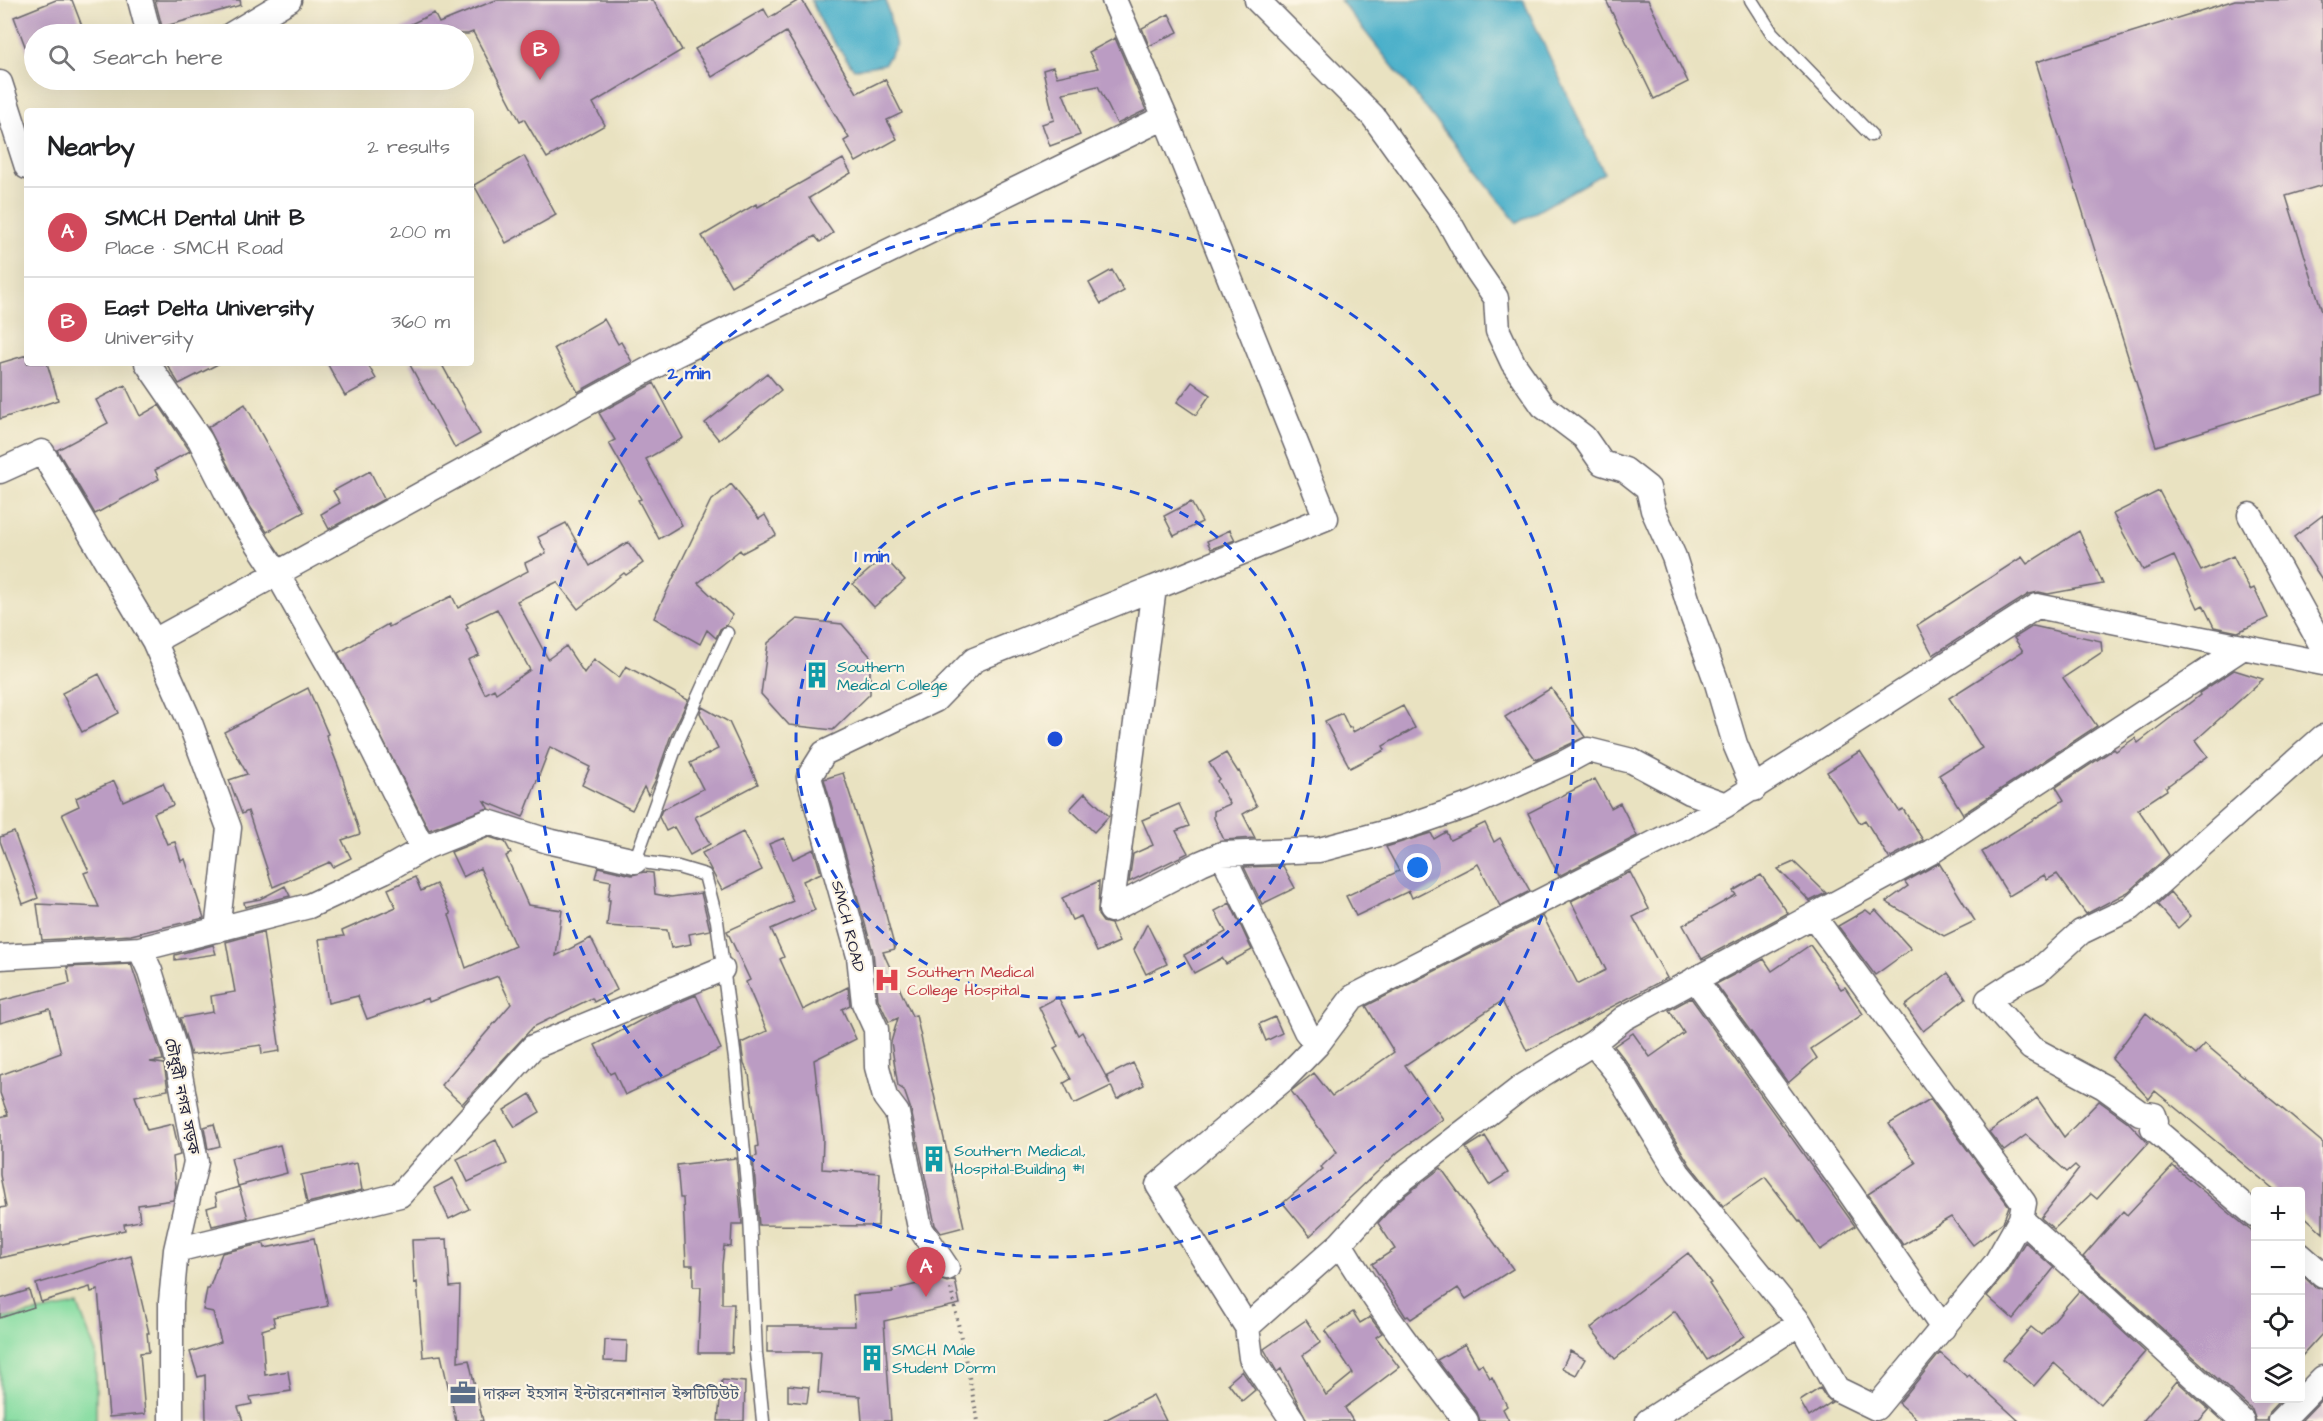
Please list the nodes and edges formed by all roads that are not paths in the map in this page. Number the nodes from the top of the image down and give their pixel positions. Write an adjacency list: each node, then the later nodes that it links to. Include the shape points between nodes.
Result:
1 (140, 0): 6 (street)
2 (289, 0): 7 (street)
3 (1114, 0): 9 (street)
4 (1257, 0): 23 (street, via 1373,116 1448,220 1496,298 1498,331 1513,363 1543,406 1584,437 1602,463 1625,470 1648,488)
5 (1751, 0): 10 (lane, via 1772,33)
6 (146, 24)
7 (249, 24)
8 (0, 83): 11 (street)
9 (1165, 117): 15 (street, via 675,355); 16 (street, via 1326,518)
10 (1871, 135)
11 (24, 158)
12 (149, 366): 15 (street, via 200,440 235,509)
13 (0, 471): 18 (street, via 42,452)
14 (2250, 515): 20 (street)
15 (277, 573): 18 (street); 25 (street, via 343,690)
16 (1154, 588): 26 (street, via 1112,910); 41 (street, SMCH ROAD, via 974,660 934,700 824,753 809,777 859,956 864,1003 876,1029 877,1067 885,1097 897,1113 920,1228)
17 (727, 633): 27 (lane, via 678,741)
18 (154, 641): 29 (street, via 189,720 229,828)
19 (2242, 648): 21 (street); 23 (street, via 2037,606); 28 (street, via 1931,852)
20 (2323, 648)
21 (2323, 663)
22 (2323, 737): 36 (street, via 2131,908 2081,932 2037,972 1989,1000 2031,1048 2104,1087 2140,1113 2154,1115 2153,1128)
23 (1754, 789): 24 (street)
24 (1726, 805): 26 (street, via 1690,792 1632,761 1588,750 1475,803 1402,828 1319,850); 35 (street, via 1353,997)
25 (423, 849): 27 (street, via 488,822); 29 (street, via 309,906)
26 (1222, 854): 35 (street, via 1306,1030)
27 (635, 861): 32 (lane, via 705,875 717,921)
28 (1814, 917): 33 (street); 37 (street, via 2024,1203)
29 (217, 930): 30 (street)
30 (140, 949): 31 (street); 39 (street, চৌধুরী নগর সড়ক, via 176,1053 196,1162)
31 (0, 957)
32 (722, 969): 39 (street, via 533,1047 400,1195); 49 (lane, via 749,1204)
33 (1695, 979): 34 (street, via 1624,1018); 45 (street)
34 (1593, 1043): 38 (street, via 1522,1087 1389,1190); 43 (street, via 1617,1073 1678,1173)
35 (1317, 1045): 44 (street, via 1284,1079 1158,1185)
36 (2251, 1212)
37 (2021, 1219): 45 (street, via 1996,1263); 53 (street)
38 (1340, 1244): 44 (street); 51 (street, via 1408,1347)
39 (176, 1250): 48 (street, চৌধুরী নগর সড়ক, via 171,1302)
40 (2305, 1259): 42 (street)
41 (947, 1268)
42 (2323, 1275)
43 (1800, 1323): 47 (street, via 1837,1389); 52 (street)
44 (1247, 1327): 50 (street, via 1251,1358)
45 (1943, 1328): 47 (street)
46 (2323, 1378): 54 (street)
47 (1874, 1417)
48 (171, 1421)
49 (763, 1421)
50 (1293, 1421)
51 (1466, 1421)
52 (1648, 1421)
53 (2242, 1421)
54 (2281, 1421)

